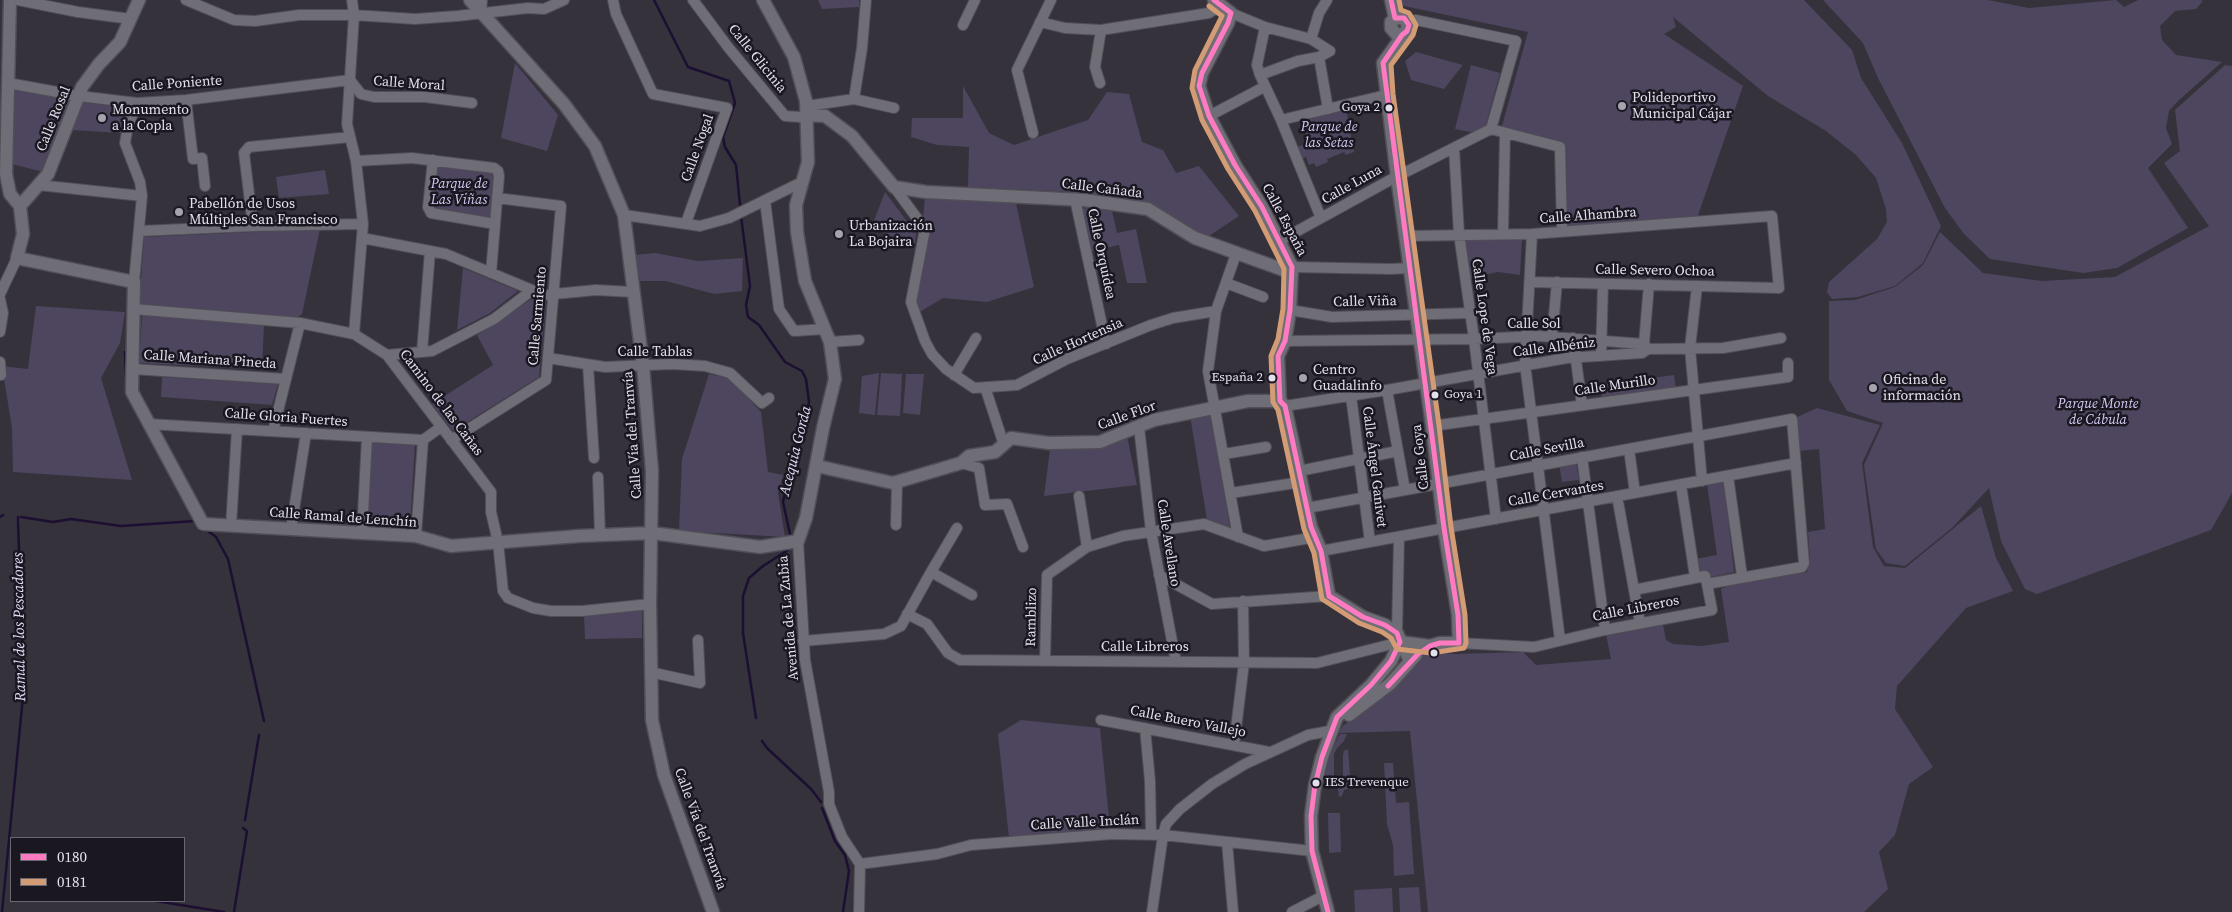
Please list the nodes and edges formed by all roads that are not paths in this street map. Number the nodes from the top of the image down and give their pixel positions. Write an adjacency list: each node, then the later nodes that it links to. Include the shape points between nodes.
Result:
1 (10, 0): 27 (street)
2 (18, 0): 19 (street)
3 (139, 0): 19 (street, Calle Rosal)
4 (186, 0): 18 (street, via 234,20)
5 (352, 0): 18 (street)
6 (470, 0): 16 (street, Calle Vía del Tranvía)
7 (564, 0): 16 (street, via 544,9)
8 (613, 0): 63 (street, Calle Nogal, via 616,14 653,94 727,108)
9 (693, 0): 41 (street, Calle Glicinia, via 785,116 800,117)
10 (763, 0): 41 (street, Avenida de La Zubia, via 794,57)
11 (866, 0): 35 (street)
12 (975, 0): 22 (street)
13 (1051, 0): 21 (street)
14 (1327, 0): 25 (street)
15 (1391, 0): 20 (street)
16 (482, 6): 18 (street, via 457,16 415,19); 61 (street, Calle Vía del Tranvía, via 596,146)
17 (1222, 6): 23 (street); 24 (street, via 1209,12); 42 (street, Calle España, via 1228,24 1198,86)
18 (354, 15): 29 (street)
19 (131, 19): 34 (street, Calle Rosal, via 120,42 82,87)
20 (1401, 20): 33 (street, Calle Goya, via 1391,22 1394,33 1402,35 1383,63); 44 (street, via 1416,20 1516,41)
21 (1040, 22): 24 (street, via 1065,28); 46 (street, via 1017,70)
22 (963, 25)
23 (1264, 27): 25 (street); 28 (street, via 1257,66)
24 (1101, 30): 31 (street, via 1095,67)
25 (1310, 39): 26 (street, via 1330,50)
26 (1319, 57): 28 (street); 40 (street)
27 (4, 58): 30 (street)
28 (1260, 75): 32 (street)
29 (350, 80): 36 (street, Calle Poniente); 38 (street, Calle Moral, via 361,94 374,97 425,97); 47 (street, via 347,124)
30 (8, 83): 34 (street, Calle Poniente); 60 (street, via 7,183 10,194)
31 (1100, 83)
32 (1264, 87): 42 (street); 43 (street)
33 (1386, 95): 40 (street); 51 (street, Calle Goya)
34 (79, 96): 37 (street, Calle Poniente); 53 (street, Calle Rosal, via 48,174)
35 (854, 99): 39 (street); 41 (street)
36 (186, 100): 37 (street, Calle Poniente); 54 (street, via 193,159 202,158)
37 (138, 103): 56 (street, via 125,143)
38 (472, 103)
39 (894, 108)
40 (1328, 109): 43 (street)
41 (807, 110): 52 (street, Avenida de La Zubia, via 808,162); 55 (street, via 825,116 852,136)
42 (1209, 116): 74 (street, Calle España)
43 (1281, 120): 62 (street)
44 (1491, 130): 45 (street); 48 (street, Calle Luna)
45 (1505, 132): 68 (street, via 1560,147); 69 (street)
46 (1034, 134)
47 (350, 137): 50 (street); 66 (street, via 249,148 244,153)
48 (1454, 148): 51 (street, Calle Luna); 70 (street, Calle Lope de Vega)
49 (433, 160): 50 (street); 57 (street, via 494,168 500,176); 65 (street, via 428,207 431,213)
50 (356, 161): 64 (street)
51 (1397, 177): 62 (street, Calle Luna); 72 (street, Calle Goya)
52 (802, 182): 59 (street); 101 (street, Avenida de La Zubia, via 796,205 805,282)
53 (38, 186): 56 (street); 60 (street, Calle Rosal)
54 (205, 186)
55 (894, 187): 58 (street, Calle Cañada, via 926,192); 131 (street, Calle Hortensia, via 924,229 911,302 932,354)
56 (142, 196): 67 (street)
57 (498, 198): 65 (street); 92 (street, Calle Sarmiento, via 561,206)
58 (1075, 199): 76 (street, Calle Cañada, via 1148,209 1188,235); 115 (street, Calle Orquídea)
59 (764, 201): 63 (street, via 729,218 700,226); 101 (street, via 779,309 794,330)
60 (20, 206): 77 (street, via 23,234)
61 (624, 215): 63 (street); 90 (street, Calle Vía del Tranvía)
62 (1321, 218): 74 (street, Calle Luna)
63 (686, 223)
64 (363, 224): 66 (street); 73 (street)
65 (495, 224): 80 (street)
66 (254, 226): 67 (street)
67 (139, 231): 81 (street)
68 (1562, 231): 71 (street, Calle Alhambra); 88 (street, Calle Alhambra, via 1772,216)
69 (1503, 233): 70 (street, Calle Alhambra); 71 (street, Calle Alhambra)
70 (1459, 234): 72 (street, Calle Alhambra); 98 (street, Calle Lope de Vega)
71 (1532, 234): 82 (street)
72 (1406, 236): 78 (street, Calle Goya)
73 (362, 238): 75 (street); 103 (street)
74 (1281, 240): 79 (street, Calle España)
75 (430, 251): 80 (street, via 446,254); 118 (street)
76 (1236, 254): 79 (street, Calle Cañada); 84 (street)
77 (17, 258): 81 (street); 91 (street)
78 (1410, 268): 79 (street); 99 (street, Calle Goya)
79 (1292, 270): 96 (street, Calle España)
80 (491, 273): 89 (street)
81 (134, 282): 95 (street)
82 (1530, 282): 83 (street, Calle Severo Ochoa); 104 (street)
83 (1557, 282): 85 (street, Calle Severo Ochoa); 105 (street)
84 (1226, 283): 93 (street); 97 (street)
85 (1603, 284): 86 (street, Calle Severo Ochoa); 112 (street)
86 (1649, 284): 87 (street, Calle Severo Ochoa); 116 (street)
87 (1697, 286): 88 (street, Calle Severo Ochoa); 117 (street)
88 (1779, 288)
89 (531, 291): 92 (street); 118 (street, via 494,319 432,351)
90 (633, 292): 92 (street, via 596,290); 127 (street, Calle Vía del Tranvía)
91 (0, 294)
92 (554, 294): 122 (street, Calle Sarmiento)
93 (1263, 297)
94 (0, 299): 102 (street, via 3,313)
95 (133, 309): 100 (street, Camino de las Cañas); 128 (street)
96 (1290, 310): 99 (street, Calle Viña, via 1332,317); 113 (street, Calle España)
97 (1216, 311): 115 (street, Calle Hortensia, via 1173,318); 141 (street, via 1208,371)
98 (1471, 313): 99 (street, Calle Viña); 109 (street, Calle Lope de Vega)
99 (1416, 315): 111 (street, Calle Goya)
100 (300, 323): 103 (street, Camino de las Cañas); 132 (street)
101 (826, 328): 114 (street, Avenida de La Zubia)
102 (0, 332)
103 (354, 334): 119 (street, Camino de las Cañas)
104 (1526, 337): 105 (street, Calle Sol); 109 (street, Calle Sol); 125 (street)
105 (1552, 337): 107 (street, Calle Sol)
106 (976, 338): 131 (street)
107 (1573, 338): 112 (street, Calle Sol); 121 (street)
108 (1780, 338): 117 (street, Calle Sol, via 1723,348)
109 (1474, 339): 111 (street, Calle Sol); 129 (street, Calle Lope de Vega)
110 (859, 340): 114 (street)
111 (1420, 340): 113 (street, Calle Sol); 133 (street, Calle Goya)
112 (1601, 340): 116 (street, Calle Sol); 120 (street)
113 (1285, 341): 139 (street, Calle España, via 1278,356)
114 (830, 342): 165 (street, Avenida de La Zubia, via 835,379)
115 (1106, 344): 134 (street, Calle Hortensia, via 1067,359 1017,385)
116 (1646, 346): 117 (street, Calle Sol); 120 (street, Calle Albéniz, via 1642,353)
117 (1690, 348): 135 (street)
118 (422, 352): 119 (street)
119 (386, 355): 146 (street, Camino de las Cañas)
120 (1601, 356): 121 (street, Calle Albéniz)
121 (1576, 357): 125 (street, Calle Albéniz); 140 (street)
122 (548, 358): 126 (street, Calle Tablas); 154 (street, Calle Sarmiento, via 546,380)
123 (0, 362): 130 (street)
124 (1788, 363): 135 (street, Calle Murillo, via 1788,377)
125 (1525, 364): 129 (street, Calle Albéniz); 142 (street)
126 (588, 365): 127 (street, Calle Tablas); 161 (street)
127 (643, 366): 138 (street, Calle Tablas, via 705,366 730,373 762,403); 192 (street, Calle Vía del Tranvía, via 652,471)
128 (132, 369): 132 (street, Calle Mariana Pineda); 144 (street, via 132,392)
129 (1478, 374): 133 (street, Calle Albéniz); 143 (street, Calle Lope de Vega)
130 (1, 375)
131 (954, 375): 134 (street, Calle Hortensia, via 974,388)
132 (286, 379): 149 (street)
133 (1426, 382): 136 (street, Calle Albéniz); 145 (street, Calle Goya)
134 (985, 388): 155 (street)
135 (1695, 389): 140 (street, Calle Murillo); 151 (street)
136 (1387, 390): 137 (street, Calle Albéniz); 158 (street)
137 (1351, 396): 139 (street, Calle Albéniz); 162 (street, Calle Ángel Ganivet)
138 (769, 398)
139 (1282, 403): 141 (street, Calle Flor, via 1248,401); 168 (street, Calle España)
140 (1582, 405): 142 (street, Calle Murillo)
141 (1216, 407): 147 (street, Calle Flor, via 1154,420); 159 (street)
142 (1530, 412): 143 (street, Calle Murillo); 166 (street)
143 (1483, 418): 145 (street, Calle Murillo); 167 (street, Calle Lope de Vega)
144 (148, 424): 148 (street, Calle Gloria Fuertes); 186 (street, Calle Ramal de Lenchín, via 203,524)
145 (1432, 426): 173 (street, Calle Goya)
146 (441, 427): 153 (street); 154 (street, Camino de las Cañas)
147 (1139, 427): 155 (street, Calle Flor, via 1100,442 1049,443 1011,438); 190 (street, Calle Avellano)
148 (237, 429): 149 (street, Calle Gloria Fuertes); 186 (street)
149 (273, 431): 150 (street, Calle Gloria Fuertes)
150 (306, 433): 152 (street, Calle Gloria Fuertes); 189 (street)
151 (1699, 436): 157 (street, Calle Sevilla); 164 (street, Calle Sevilla, via 1792,419); 171 (street)
152 (367, 437): 153 (street, Calle Gloria Fuertes); 191 (street)
153 (423, 440): 193 (street)
154 (452, 440): 199 (street, Camino de las Cañas, via 491,492 491,512)
155 (1004, 444): 163 (street, Calle Flor, via 995,452 969,456)
156 (1266, 447): 159 (street)
157 (1629, 448): 160 (street, Calle Sevilla); 177 (street)
158 (1398, 451): 162 (street); 175 (street)
159 (1224, 454): 176 (street)
160 (1582, 457): 166 (street, Calle Sevilla); 181 (street)
161 (594, 458)
162 (1360, 458): 168 (street); 180 (street, Calle Ángel Ganivet)
163 (961, 463): 172 (street, Calle Flor); 201 (street, via 978,468 985,506 1007,504)
164 (1796, 463): 169 (street, Calle Cervantes); 206 (street, via 1804,563 1802,567)
165 (817, 466): 172 (street, Calle Flor); 198 (street, Avenida de La Zubia)
166 (1537, 467): 167 (street, Calle Sevilla); 183 (street)
167 (1490, 475): 173 (street, Calle Sevilla); 184 (street, Calle Lope de Vega)
168 (1300, 476): 176 (street); 182 (street, Calle España)
169 (1728, 476): 171 (street, Calle Cervantes); 206 (street)
170 (598, 477): 194 (street)
171 (1702, 481): 174 (street, Calle Cervantes)
172 (897, 482): 185 (street)
173 (1439, 483): 175 (street, Calle Sevilla); 188 (street, Calle Goya)
174 (1681, 484): 177 (street, Calle Cervantes); 207 (street)
175 (1405, 490): 180 (street, Calle Sevilla)
176 (1231, 493): 195 (street)
177 (1635, 493): 179 (street, Calle Cervantes)
178 (1079, 496): 202 (street)
179 (1617, 496): 181 (street, Calle Cervantes); 209 (street)
180 (1364, 497): 182 (street, Calle Sevilla); 200 (street, Calle Ángel Ganivet)
181 (1588, 502): 183 (street, Calle Cervantes); 216 (street)
182 (1307, 508): 196 (street, Calle España)
183 (1543, 510): 184 (street, Calle Cervantes); 219 (street)
184 (1496, 519): 188 (street, Calle Cervantes)
185 (896, 525)
186 (232, 526): 189 (street, Calle Ramal de Lenchín)
187 (956, 528): 204 (street)
188 (1444, 528): 197 (street, Calle Cervantes); 221 (street, Calle Goya, via 1458,615)
189 (291, 529): 191 (street, Calle Ramal de Lenchín)
190 (1151, 531): 195 (street, via 1204,524); 202 (street); 205 (street, Calle Avellano)
191 (362, 533): 193 (street, Calle Ramal de Lenchín)
192 (652, 533): 194 (street, Calle Ramal de Lenchín); 198 (street, Calle Ramal de Lenchín, via 760,547); 213 (street, Calle Vía del Tranvía)
193 (416, 536): 199 (street, Calle Ramal de Lenchín, via 451,546)
194 (600, 536): 199 (street, Calle Ramal de Lenchín)
195 (1238, 537): 196 (street, via 1264,546)
196 (1316, 537): 203 (street, Calle España)
197 (1399, 537): 200 (street, Calle Cervantes); 217 (street)
198 (798, 541): 220 (street, Avenida de La Zubia)
199 (498, 542): 213 (street, Camino de las Cañas, via 503,591 508,598 551,611)
200 (1370, 542): 203 (street, Calle Cervantes)
201 (1023, 547)
202 (1087, 547): 224 (street, Ramblizo, via 1047,574)
203 (1321, 551): 211 (street, Calle España)
204 (931, 572): 210 (street); 214 (street)
205 (1159, 575): 212 (street, via 1212,604); 225 (street, Calle Avellano)
206 (1742, 576): 208 (street)
207 (1695, 577): 208 (street, via 1705,576); 209 (street)
208 (1707, 584): 215 (street, Calle Libreros, via 1712,610)
209 (1634, 590): 215 (street)
210 (972, 595)
211 (1329, 596): 212 (street); 217 (street, via 1363,617 1386,625)
212 (1243, 601): 226 (street)
213 (650, 604): 227 (street, Calle Vía del Tranvía)
214 (907, 614): 220 (street, via 900,626 884,634); 224 (street, Calle Libreros, via 927,624 948,653 960,660)
215 (1640, 623): 216 (street, Calle Libreros)
216 (1605, 630): 219 (street, Calle Libreros)
217 (1398, 637): 222 (street, Calle Libreros); 223 (street); 226 (street, Calle Libreros, via 1317,663); 230 (street, via 1391,661 1337,717)
218 (698, 640): 227 (street, via 700,683)
219 (1560, 640): 221 (street, Calle Libreros, via 1534,647)
220 (803, 641): 237 (street, Avenida de La Zubia, via 829,804 842,837)
221 (1458, 643): 222 (street, Calle Libreros)
222 (1435, 645): 223 (street)
223 (1410, 660): 230 (street, via 1390,684)
224 (1045, 661): 225 (street, Calle Libreros)
225 (1176, 662): 226 (street, Calle Libreros)
226 (1244, 663): 231 (street)
227 (650, 672): 239 (street, Calle Vía del Tranvía, via 652,720 664,775)
228 (1102, 720): 229 (street, Calle Buero Vallejo)
229 (1145, 728): 231 (street, Calle Buero Vallejo); 233 (street)
230 (1330, 731): 232 (street, via 1308,735); 236 (street, via 1315,785 1311,816)
231 (1234, 745): 232 (street, Calle Buero Vallejo)
232 (1269, 752): 234 (street, via 1212,784 1166,824)
233 (1151, 834): 234 (street, Calle Valle Inclán); 237 (street, Calle Valle Inclán, via 970,845 937,854)
234 (1163, 835): 235 (street, Calle Valle Inclán); 241 (street)
235 (1227, 842): 236 (street, Calle Valle Inclán); 242 (street)
236 (1312, 851): 238 (street)
237 (860, 864): 240 (street)
238 (1323, 896): 243 (street); 244 (street)
239 (713, 912)
240 (859, 912)
241 (1152, 912)
242 (1234, 912)
243 (1292, 912)
244 (1328, 912)

